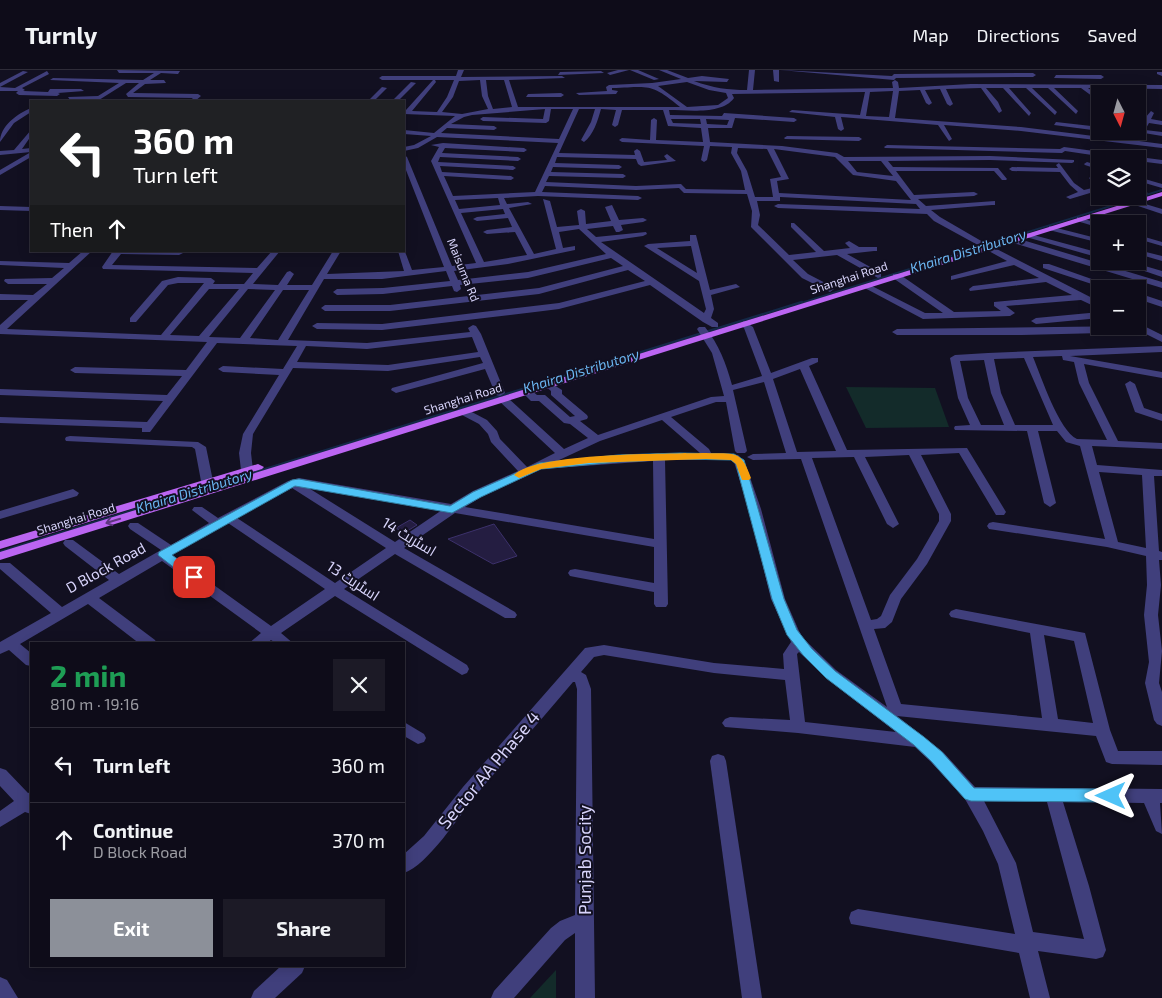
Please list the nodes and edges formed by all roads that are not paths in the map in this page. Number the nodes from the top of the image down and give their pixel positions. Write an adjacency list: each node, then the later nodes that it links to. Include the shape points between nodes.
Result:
1 (399, 70): 37 (street)
2 (437, 70): 45 (street)
3 (461, 70): 41 (street)
4 (626, 70): 25 (street)
5 (633, 70): 44 (street)
6 (662, 70): 46 (street)
7 (706, 70): 39 (street)
8 (752, 70): 53 (street)
9 (783, 70): 21 (street)
10 (952, 70): 11 (street); 29 (street); 32 (street)
11 (975, 70)
12 (1024, 70): 28 (street)
13 (1088, 70): 34 (street)
14 (129, 71): 15 (street); 26 (street)
15 (161, 71): 19 (street); 30 (street)
16 (416, 71): 47 (street)
17 (535, 71): 38 (street)
18 (25, 72): 57 (street)
19 (178, 72)
20 (558, 72): 24 (street); 38 (street, via 562,78)
21 (824, 72): 22 (street)
22 (848, 72): 32 (street)
23 (47, 73): 79 (street)
24 (601, 73)
25 (610, 73)
26 (119, 74): 27 (street); 30 (street); 48 (street)
27 (62, 75)
28 (1033, 75): 29 (street); 66 (street)
29 (959, 76): 32 (street); 52 (street)
30 (151, 77): 35 (street); 50 (street)
31 (776, 77): 40 (street); 55 (street)
32 (894, 77): 52 (street); 72 (street); 75 (street); 130 (street)
33 (1056, 77): 34 (street)
34 (1101, 77): 58 (street)
35 (171, 78)
36 (382, 78): 37 (street)
37 (394, 78): 47 (street)
38 (542, 78): 43 (street)
39 (706, 78): 46 (street); 82 (street, via 727,77)
40 (829, 78)
41 (458, 79): 42 (street); 45 (street); 118 (street)
42 (483, 79): 43 (street); 111 (street)
43 (506, 79): 109 (street)
44 (656, 79)
45 (434, 80): 47 (street); 113 (street, via 427,92)
46 (689, 80): 59 (street); 82 (street)
47 (414, 81): 96 (street)
48 (111, 82): 49 (street); 64 (street, via 55,83)
49 (124, 82): 50 (street); 64 (street)
50 (144, 82): 51 (street); 94 (street, via 122,99)
51 (164, 82)
52 (966, 82): 60 (street)
53 (751, 84): 54 (street); 83 (street)
54 (760, 84)
55 (769, 84)
56 (841, 84): 78 (street)
57 (0, 85)
58 (1111, 85)
59 (652, 86): 77 (street); 81 (street, via 611,87 608,88)
60 (971, 86): 61 (street); 65 (street)
61 (982, 86): 62 (street); 112 (street)
62 (1004, 86): 63 (street); 121 (street)
63 (1027, 86): 66 (street); 116 (street)
64 (117, 87): 80 (street)
65 (942, 87): 72 (street); 98 (street)
66 (1052, 87): 67 (street); 114 (street)
67 (1083, 87): 68 (street); 87 (street)
68 (1091, 87)
69 (1146, 87): 70 (street)
70 (1159, 87): 84 (street)
71 (384, 88): 95 (street)
72 (922, 88): 97 (street)
73 (0, 89): 79 (street)
74 (30, 90): 79 (street)
75 (868, 90): 78 (street); 101 (street)
76 (50, 91): 85 (street)
77 (664, 91): 81 (street); 108 (street)
78 (846, 91): 83 (street, via 798,90 785,95)
79 (17, 92): 85 (street)
80 (109, 92): 85 (street); 90 (street, via 98,98)
81 (610, 92): 86 (street, via 591,90)
82 (726, 92): 83 (street); 119 (street, via 731,98 729,102)
83 (750, 92)
84 (1162, 92)
85 (60, 93): 93 (street)
86 (579, 93)
87 (1091, 93)
88 (528, 96): 89 (street)
89 (535, 96): 102 (street); 103 (street, via 557,95)
90 (70, 98)
91 (12, 99): 92 (street)
92 (30, 100)
93 (48, 100)
94 (158, 100)
95 (372, 100)
96 (396, 100)
97 (928, 103)
98 (950, 104)
99 (797, 105): 124 (street, via 789,105)
100 (856, 108): 101 (street)
101 (864, 108): 125 (street)
102 (534, 109): 103 (street); 109 (street)
103 (551, 109): 104 (street); 123 (street, via 546,121)
104 (576, 109): 105 (street); 166 (street)
105 (598, 109): 106 (street); 163 (street)
106 (619, 109): 107 (street); 140 (street)
107 (666, 109): 108 (street); 128 (street)
108 (686, 109): 119 (street)
109 (516, 110): 111 (street)
110 (960, 110): 129 (street)
111 (491, 111): 123 (street)
112 (999, 111)
113 (406, 112): 118 (street)
114 (1076, 112)
115 (29, 113): 161 (street, via 12,122)
116 (1055, 113)
117 (1151, 113): 134 (street)
118 (439, 114): 123 (street)
119 (703, 114): 124 (street); 128 (street); 141 (street); 141 (street, via 732,118 730,127)
120 (918, 114): 126 (street)
121 (1029, 114)
122 (838, 115): 124 (street); 125 (street); 145 (street)
123 (458, 116): 139 (street)
124 (793, 116): 157 (street)
125 (863, 116): 130 (street)
126 (944, 116)
127 (953, 116): 129 (street)
128 (668, 117): 141 (street, via 670,126)
129 (961, 117): 132 (street)
130 (892, 119): 135 (street)
131 (654, 120): 168 (street)
132 (998, 120)
133 (1017, 121): 146 (street)
134 (1147, 121): 136 (street)
135 (939, 122): 142 (street, via 970,128); 159 (street)
136 (1162, 123)
137 (1051, 124): 138 (street)
138 (1059, 124): 144 (street); 155 (street)
139 (446, 126): 143 (street); 152 (street)
140 (615, 126)
141 (704, 126): 172 (street)
142 (995, 126): 146 (street); 150 (street)
143 (494, 128)
144 (1091, 128)
145 (841, 129)
146 (1021, 129): 155 (street); 165 (street)
147 (405, 132): 152 (street)
148 (30, 133): 181 (street)
149 (1146, 133): 151 (street)
150 (1000, 134)
151 (1162, 134)
152 (436, 135): 162 (street); 170 (street)
153 (1091, 135): 155 (street)
154 (1146, 135): 160 (street)
155 (1064, 136): 186 (street)
156 (1146, 137): 175 (street)
157 (787, 138): 158 (street); 177 (street)
158 (859, 139)
159 (949, 139)
160 (1162, 139)
161 (0, 140)
162 (532, 140): 166 (street); 180 (street)
163 (584, 140)
164 (622, 140): 167 (street)
165 (1032, 140)
166 (560, 141): 188 (street)
167 (634, 141): 168 (street); 190 (street)
168 (653, 142): 172 (street)
169 (1005, 142): 179 (street)
170 (425, 144): 171 (street); 178 (street)
171 (443, 145): 180 (street); 187 (street)
172 (707, 145): 173 (street); 195 (street)
173 (736, 146): 176 (street); 235 (street, via 735,158 744,171)
174 (981, 146): 179 (street); 191 (street); 194 (street, via 887,147)
175 (1162, 146)
176 (769, 147): 177 (street); 236 (street, via 786,179 773,179)
177 (782, 148): 196 (street, via 837,155)
178 (405, 149)
179 (1010, 149): 185 (street)
180 (524, 150): 193 (street)
181 (16, 152): 182 (street); 183 (street)
182 (30, 152)
183 (0, 153)
184 (30, 153): 202 (street)
185 (1091, 153)
186 (1162, 154)
187 (438, 155): 193 (street); 203 (street, via 434,161)
188 (554, 155): 190 (street); 206 (street)
189 (667, 156): 190 (street, via 673,162 644,165)
190 (639, 157)
191 (990, 158): 194 (street); 198 (street); 211 (street)
192 (405, 159): 304 (street, Maisuma Rd)
193 (518, 159): 209 (street)
194 (899, 159): 197 (street)
195 (704, 160)
196 (843, 160): 197 (street); 219 (street, via 855,174)
197 (884, 160): 210 (street)
198 (1057, 160): 200 (street); 213 (street)
199 (1146, 160): 201 (street)
200 (1072, 161)
201 (1162, 162)
202 (16, 164): 205 (street); 214 (street)
203 (436, 164): 209 (street); 215 (street)
204 (1087, 164): 207 (street)
205 (30, 165)
206 (550, 165): 208 (street); 216 (street)
207 (1091, 165)
208 (619, 167)
209 (513, 168): 218 (street)
210 (891, 169): 211 (street); 219 (street)
211 (996, 169): 220 (street)
212 (1012, 170): 213 (street)
213 (1062, 170): 229 (street)
214 (0, 173)
215 (440, 174): 223 (street); 241 (street)
216 (546, 174): 217 (street); 222 (street)
217 (623, 176)
218 (511, 178): 223 (street); 234 (street)
219 (898, 179): 239 (street)
220 (1004, 179)
221 (1146, 181): 224 (street)
222 (542, 184): 231 (street); 235 (street, via 636,188 681,186 684,191)
223 (478, 187): 238 (street); 241 (street)
224 (1162, 187): 230 (main road, Shanghai Road)
225 (823, 190): 226 (street)
226 (861, 191)
227 (1091, 191): 229 (street)
228 (899, 192): 239 (street)
229 (1083, 193): 240 (street)
230 (1146, 193)
231 (538, 194): 234 (street); 242 (street)
232 (974, 194): 239 (street)
233 (1162, 194): 237 (main road, Shanghai Road)
234 (508, 195): 238 (street)
235 (751, 195): 236 (street, via 777,199); 296 (street, via 757,218 754,225)
236 (776, 195): 239 (street)
237 (1146, 195)
238 (500, 196): 249 (street)
239 (912, 197): 254 (street)
240 (1070, 197)
241 (451, 198): 255 (street)
242 (638, 198)
243 (546, 201): 268 (street)
244 (1146, 201): 257 (street)
245 (992, 203): 254 (street)
246 (528, 204): 249 (street)
247 (1110, 205): 279 (main road, Shanghai Road)
248 (1115, 205): 260 (main road, Shanghai Road)
249 (505, 206): 255 (street); 258 (street)
250 (778, 206): 254 (street)
251 (609, 207): 262 (street)
252 (0, 208): 253 (street)
253 (30, 209)
254 (925, 210): 279 (street)
255 (457, 211): 300 (street)
256 (581, 211): 265 (street)
257 (1162, 212)
258 (510, 216): 259 (street); 267 (street)
259 (477, 219)
260 (1080, 219): 263 (street); 266 (main road, Shanghai Road)
261 (644, 220): 262 (street)
262 (616, 223): 265 (street); 272 (street)
263 (1091, 223)
264 (794, 225): 292 (street)
265 (583, 227): 268 (street); 275 (street)
266 (1052, 228): 271 (main road, Shanghai Road); 273 (street)
267 (517, 229): 269 (street); 295 (street)
268 (554, 230): 282 (street)
269 (487, 232)
270 (643, 234): 272 (street)
271 (1029, 235): 276 (main road, Shanghai Road); 291 (street)
272 (622, 237): 275 (street)
273 (1091, 239)
274 (1146, 239): 278 (street)
275 (594, 240): 294 (street)
276 (1013, 240): 279 (main road, Shanghai Road); 323 (street)
277 (849, 243): 283 (street)
278 (1162, 244)
279 (983, 246): 298 (street); 310 (main road, Shanghai Road); 312 (main road, Shanghai Road)
280 (572, 248): 282 (street)
281 (874, 249): 283 (street)
282 (560, 250): 295 (street)
283 (857, 250): 289 (street)
284 (87, 252): 301 (street)
285 (118, 252): 290 (street); 306 (street, via 106,267)
286 (275, 252): 307 (street)
287 (336, 252): 313 (street)
288 (402, 252): 308 (street)
289 (838, 252): 292 (street); 310 (street)
290 (179, 253)
291 (1091, 253)
292 (822, 254): 296 (street)
293 (1146, 254): 297 (street)
294 (612, 255): 303 (street); 321 (street, via 528,275)
295 (532, 257): 300 (street)
296 (788, 258): 330 (street, via 805,276)
297 (1162, 259)
298 (1014, 262): 314 (street); 315 (street)
299 (0, 263): 301 (street)
300 (481, 265): 304 (street)
301 (72, 266): 318 (street)
302 (1046, 266): 319 (street)
303 (630, 267): 320 (street); 337 (street, via 539,291)
304 (449, 268): 308 (street); 321 (street, Maisuma Rd)
305 (1146, 269): 311 (street)
306 (220, 270): 307 (street); 322 (street)
307 (259, 271): 325 (street)
308 (409, 273): 313 (street)
309 (290, 274): 326 (street)
310 (878, 274): 330 (main road, Shanghai Road)
311 (1162, 274)
312 (896, 276): 324 (main road, Shanghai Road); 341 (street)
313 (321, 277): 327 (street)
314 (954, 278)
315 (1047, 279): 329 (street); 334 (street)
316 (8, 280): 318 (street)
317 (703, 280): 317 (street, via 694,239 648,246); 332 (street)
318 (54, 281): 335 (street)
319 (1091, 281)
320 (651, 282): 345 (street, via 559,306); 350 (street)
321 (455, 283): 331 (street, via 383,292); 337 (street, Maisuma Rd)
322 (209, 284): 325 (street); 346 (street, via 178,280 165,283); 356 (street)
323 (1162, 284)
324 (864, 286): 341 (street, via 923,316); 348 (main road, Shanghai Road)
325 (244, 287): 326 (street); 358 (street)
326 (280, 288): 327 (street); 360 (street)
327 (314, 288): 361 (street)
328 (736, 288): 332 (street)
329 (973, 289)
330 (830, 290): 350 (main road, Shanghai Road)
331 (337, 292)
332 (706, 294): 350 (street, via 710,308)
333 (0, 297): 335 (street)
334 (1082, 297): 338 (street); 341 (street, via 997,304 1010,313)
335 (35, 298): 343 (street)
336 (1146, 299): 339 (street)
337 (462, 300): 340 (street, via 390,308); 345 (street, Maisuma Rd)
338 (1091, 302)
339 (1162, 304)
340 (325, 308)
341 (952, 314)
342 (0, 315): 343 (street)
343 (15, 316): 351 (street)
344 (1091, 316): 347 (street)
345 (469, 317): 349 (street, via 382,327); 355 (street, Maisuma Rd)
346 (133, 320)
347 (1036, 321)
348 (744, 324): 350 (main road, Shanghai Road); 377 (street)
349 (318, 326)
350 (707, 329): 379 (main road, Shanghai Road); 383 (street); 384 (main road, Shanghai Road)
351 (0, 330): 356 (street)
352 (1091, 330): 354 (street)
353 (1146, 331): 357 (street)
354 (897, 332)
355 (476, 334): 362 (street, via 372,346); 364 (street, Maisuma Rd)
356 (163, 338): 358 (street)
357 (1162, 338)
358 (202, 340): 359 (street)
359 (214, 340): 360 (street); 375 (street)
360 (243, 341): 361 (street)
361 (281, 343): 362 (street)
362 (303, 344): 372 (street)
363 (1162, 349): 366 (street)
364 (484, 354): 370 (street, Maisuma Rd); 372 (street, via 388,368)
365 (1027, 354): 366 (street); 367 (street); 397 (street)
366 (1047, 354): 369 (street)
367 (988, 356): 394 (street, via 955,358 963,398); 395 (street, via 996,393)
368 (815, 360): 371 (street)
369 (1078, 360): 376 (street); 402 (street, via 1084,383)
370 (488, 364): 380 (street); 384 (street, Maisuma Rd)
371 (803, 364): 377 (street); 407 (street)
372 (289, 368): 373 (street); 416 (street, via 248,434 245,453)
373 (223, 369)
374 (74, 370): 375 (street)
375 (189, 373): 386 (street)
376 (1162, 375)
377 (768, 378): 383 (street); 409 (street)
378 (1130, 384): 389 (street, via 1139,410)
379 (552, 389): 382 (main road, Shanghai Road); 385 (street); 390 (street, via 583,417)
380 (396, 390)
381 (0, 392): 386 (street)
382 (527, 392): 384 (main road, Shanghai Road); 385 (street, via 535,399)
383 (728, 394): 388 (street); 412 (street)
384 (501, 396): 387 (main road, Shanghai Road); 408 (street); 416 (main road, Shanghai Road)
385 (541, 397): 390 (street, via 568,421)
386 (170, 398): 392 (street)
387 (464, 412): 416 (main road, Shanghai Road); 417 (street, via 483,422)
388 (663, 416): 398 (street); 410 (street, via 705,451)
389 (1162, 418)
390 (577, 419): 398 (street)
391 (0, 420): 392 (street)
392 (150, 425): 400 (street)
393 (959, 428): 394 (street)
394 (977, 428): 395 (street)
395 (1011, 428): 396 (street)
396 (1032, 428): 397 (street); 424 (street)
397 (1060, 428): 401 (street, via 1070,440)
398 (600, 438): 403 (street)
399 (70, 439): 400 (street)
400 (137, 441): 420 (street, via 200,447)
401 (1085, 442): 402 (street); 415 (street)
402 (1114, 443): 404 (street)
403 (578, 446): 408 (street); 413 (street)
404 (1162, 446)
405 (913, 451): 406 (street); 427 (street, via 962,450); 450 (street, via 945,514 945,521 895,598 887,619 880,624)
406 (858, 452): 407 (street); 430 (street)
407 (843, 453): 409 (street)
408 (562, 454): 414 (street)
409 (798, 454): 412 (street); 450 (street)
410 (706, 456): 411 (street); 412 (street)
411 (658, 457): 413 (street); 434 (street)
412 (742, 457): 456 (street, via 778,599)
413 (589, 460): 414 (street)
414 (539, 466): 417 (street)
415 (1091, 468): 418 (street); 436 (street)
416 (256, 471): 420 (main road, Shanghai Road); 423 (main road, Shanghai Road)
417 (524, 472): 425 (street)
418 (1148, 472): 419 (street); 439 (street)
419 (1162, 473)
420 (207, 481): 423 (main road, Shanghai Road)
421 (292, 483): 425 (street); 429 (street, D Block Road); 437 (street, اسٹریٹ 14)
422 (73, 493): 428 (street)
423 (185, 493): 435 (main road, Shanghai Road); 440 (main road, Shanghai Road, one-way to 440)
424 (1050, 504)
425 (452, 509): 434 (street); 437 (street)
426 (198, 510): 429 (street, اسٹریٹ 13)
427 (1000, 512)
428 (0, 515)
429 (223, 520): 438 (street, D Block Road); 444 (street, اسٹریٹ 13)
430 (893, 524)
431 (134, 526): 438 (street)
432 (993, 526): 436 (street)
433 (69, 543): 442 (street)
434 (660, 544): 443 (street)
435 (0, 545)
436 (1113, 545): 439 (street)
437 (395, 548): 444 (street); 449 (street, اسٹریٹ 14)
438 (167, 553): 442 (street, D Block Road); 452 (street)
439 (1157, 555): 463 (street, via 1151,615 1156,662 1152,682)
440 (2, 561): 447 (street)
441 (575, 573): 443 (street)
442 (118, 580): 445 (street, D Block Road)
443 (661, 589): 446 (street)
444 (334, 590): 452 (street); 459 (street, اسٹریٹ 13)
445 (88, 596): 447 (street, D Block Road); 453 (street)
446 (661, 604)
447 (60, 613): 457 (street, D Block Road)
448 (956, 614): 451 (street)
449 (510, 615)
450 (866, 625): 462 (street)
451 (1036, 629): 465 (street); 468 (street, via 1080,637)
452 (271, 632): 454 (street); 455 (street)
453 (147, 642)
454 (258, 642)
455 (284, 642)
456 (798, 642): 461 (street, via 790,654); 462 (street, via 831,674)
457 (5, 646): 458 (street)
458 (30, 660)
459 (462, 669)
460 (571, 674): 461 (street, Sector AA Phase 4, via 587,654 597,650 714,668); 480 (street, Sector AA Phase 4, via 430,840); 482 (street, Punjab Socity, via 583,684)
461 (791, 675): 466 (street)
462 (889, 712): 465 (street); 470 (street)
463 (1162, 720)
464 (730, 723): 466 (street)
465 (1051, 724): 468 (street)
466 (798, 727): 470 (street)
467 (405, 729): 469 (street)
468 (1102, 730): 471 (street, via 1112,757)
469 (418, 738)
470 (919, 741): 474 (street)
471 (1162, 758)
472 (718, 761): 490 (street)
473 (0, 775): 477 (street)
474 (971, 794): 475 (street); 483 (street, via 1007,863)
475 (1053, 795): 476 (street); 483 (street, via 1096,950)
476 (1156, 796): 479 (street)
477 (30, 803): 478 (street)
478 (0, 820)
479 (1162, 826)
480 (405, 864)
481 (858, 918): 483 (street)
482 (585, 920): 488 (street, via 566,927 558,934); 489 (street, Punjab Socity)
483 (1027, 942): 491 (street)
484 (294, 967): 487 (street)
485 (0, 987): 486 (street)
486 (8, 998)
487 (261, 998)
488 (501, 998)
489 (585, 998)
490 (752, 998)
491 (1040, 998)

